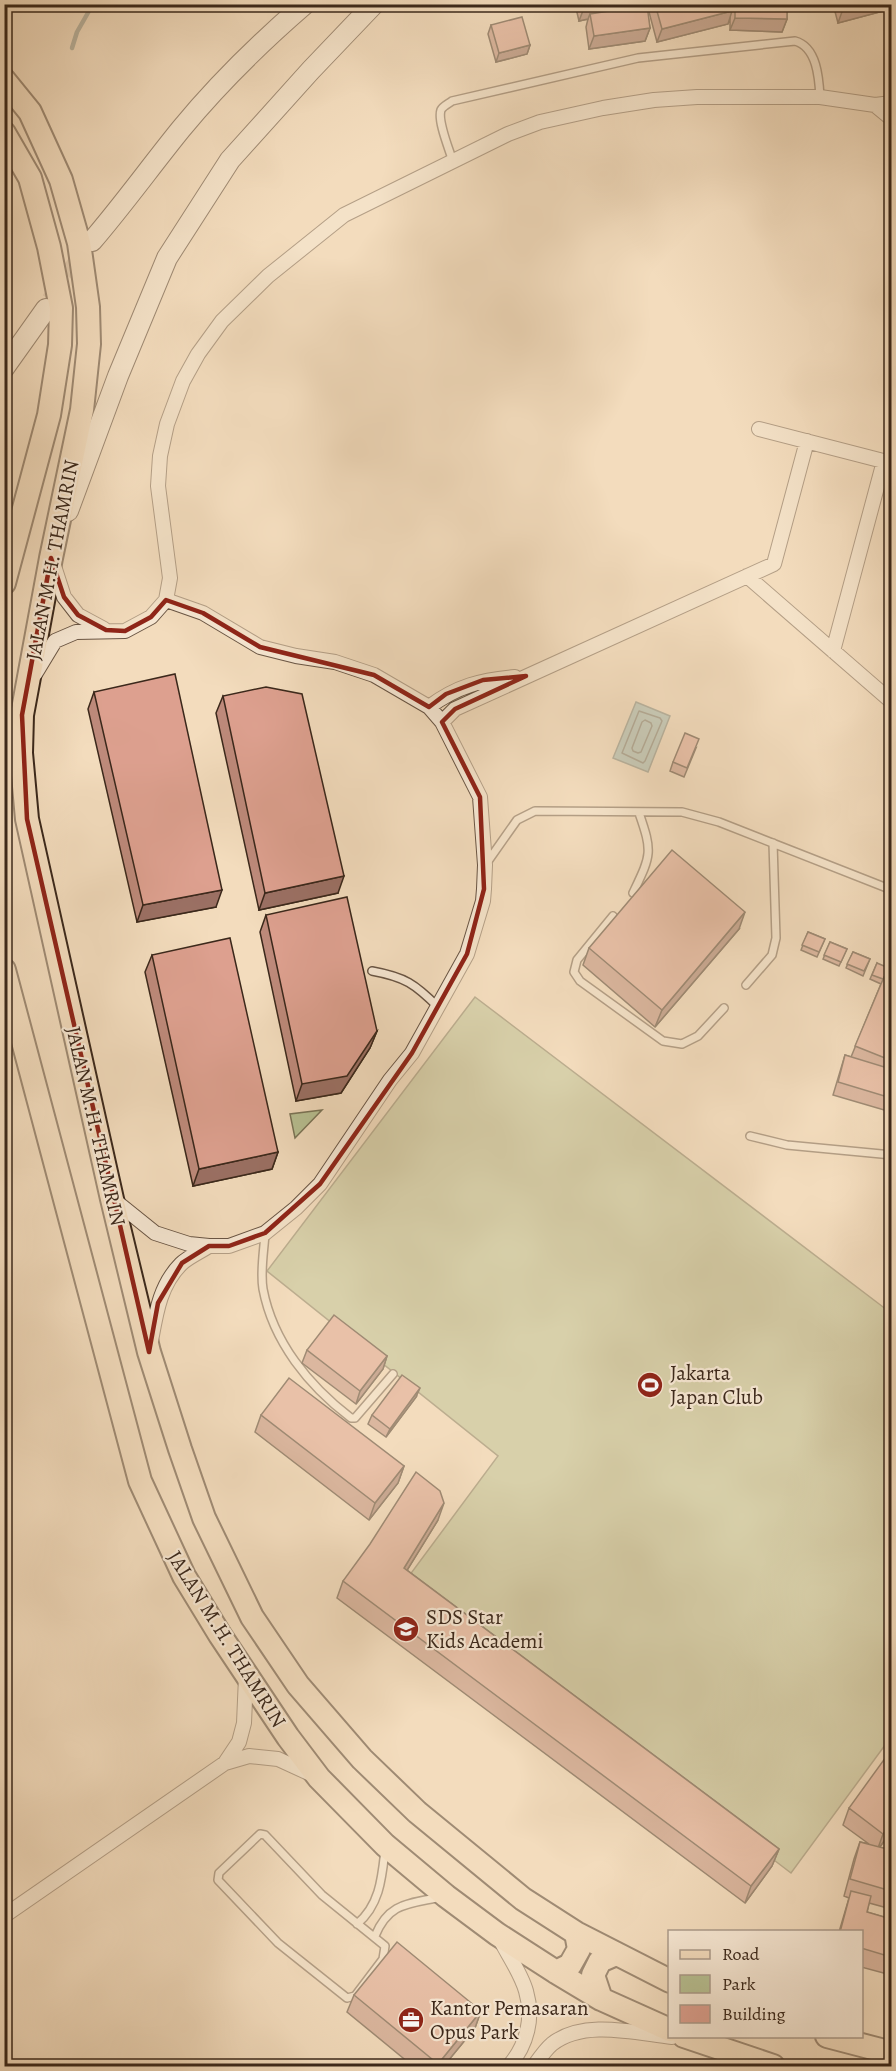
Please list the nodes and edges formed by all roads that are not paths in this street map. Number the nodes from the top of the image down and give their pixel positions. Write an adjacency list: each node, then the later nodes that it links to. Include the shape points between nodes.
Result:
1 (306, 4): 10 (main road, via 234,70)
2 (374, 4): 16 (main road, via 230,160 168,258 118,376)
3 (4, 80): 16 (main road, JALAN M.H. THAMRIN, via 30,112 61,180 79,243 88,307 89,344 82,410)
4 (820, 97): 6 (street); 9 (street, via 697,97 603,108 540,122); 9 (lane, via 814,62 804,45 795,41 638,58 452,101 441,109 440,118)
5 (891, 103): 6 (street)
6 (875, 105): 7 (street)
7 (891, 119)
8 (4, 133): 18 (main road, JALAN M.H. THAMRIN, via 30,178 50,247 61,308 50,415)
9 (453, 162): 19 (street, via 344,215 268,276 222,321 198,354 183,381 159,456 158,486 170,578)
10 (92, 241)
11 (46, 309): 12 (main road)
12 (4, 368)
13 (759, 429): 14 (street)
14 (807, 441): 15 (street); 17 (street, via 774,564)
15 (888, 462): 21 (street)
16 (51, 558): 20 (street, via 64,597 78,615); 23 (main road, JALAN M.H. THAMRIN)
17 (747, 576): 21 (street); 22 (street)
18 (4, 583)
19 (166, 600): 20 (street, via 151,617 125,631); 25 (street, via 203,614 260,647 335,662 374,675)
20 (106, 630): 23 (street, via 76,632 55,640)
21 (833, 651): 24 (street)
22 (526, 676): 25 (street, via 483,680 446,694); 26 (street, via 455,709)
23 (26, 688): 27 (main road, JALAN M.H. THAMRIN)
24 (891, 702)
25 (429, 707): 26 (street)
26 (442, 722): 33 (street, via 480,797)
27 (21, 753): 28 (main road); 31 (main road, JALAN M.H. THAMRIN)
28 (4, 781)
29 (639, 813): 32 (lane, via 682,812); 33 (lane, via 535,811 517,820); 35 (lane, via 648,838 649,861)
30 (4, 814): 31 (main road)
31 (27, 819): 44 (main road, JALAN M.H. THAMRIN)
32 (773, 843): 34 (lane); 39 (lane, via 776,938 772,955)
33 (485, 865): 40 (street, via 483,901 467,954)
34 (891, 890)
35 (633, 893)
36 (613, 916): 41 (lane, via 577,960 574,972 580,981 663,1041 682,1044 698,1036)
37 (4, 970): 50 (main road, JALAN M.H. THAMRIN, via 140,1481 184,1576)
38 (372, 971): 40 (lane, via 416,985)
39 (746, 985)
40 (438, 1006): 45 (street, via 412,1053 320,1184)
41 (724, 1008)
42 (750, 1136): 43 (lane, via 787,1145)
43 (891, 1155)
44 (112, 1199): 46 (street, via 155,1233); 47 (main road, JALAN M.H. THAMRIN)
45 (265, 1233): 46 (street, via 229,1246); 48 (lane, via 265,1295 274,1324 301,1371 351,1418)
46 (209, 1246): 47 (street, via 182,1263 166,1284 158,1303)
47 (149, 1352): 49 (main road, JALAN M.H. THAMRIN, via 204,1518)
48 (393, 1374)
49 (252, 1617): 50 (main road); 58 (main road, JALAN M.H. THAMRIN, via 298,1685 362,1759 409,1805 523,1899)
50 (220, 1635): 51 (main road, JALAN M.H. THAMRIN)
51 (246, 1676): 52 (street, via 244,1723 239,1742); 53 (main road, JALAN M.H. THAMRIN)
52 (225, 1763): 53 (street, via 249,1756 278,1759); 56 (street)
53 (319, 1778): 54 (main road, JALAN M.H. THAMRIN)
54 (386, 1845): 55 (main road, JALAN M.H. THAMRIN); 57 (lane, via 378,1896)
55 (446, 1896): 59 (main road, JALAN M.H. THAMRIN); 60 (lane, via 396,1907)
56 (4, 1916)
57 (357, 1924): 60 (lane); 60 (lane, via 322,1895 265,1835 257,1835 219,1873 218,1880 278,1943 346,1998 355,1996 385,1954 385,1946)
58 (576, 1933): 61 (main road, JALAN M.H. THAMRIN); 62 (main road, via 579,1949 570,1965)
59 (497, 1934): 62 (main road, JALAN M.H. THAMRIN); 70 (street, via 526,1990 530,2017 527,2037)
60 (375, 1936)
61 (616, 1954): 63 (main road, JALAN M.H. THAMRIN); 64 (main road, via 600,1961 593,1975)
62 (556, 1972): 64 (main road, JALAN M.H. THAMRIN)
63 (668, 1980)
64 (602, 1999): 65 (main road, JALAN M.H. THAMRIN)
65 (668, 2029)
66 (668, 2034): 71 (street, via 578,2032 550,2046)
67 (690, 2038): 72 (main road, JALAN M.H. THAMRIN)
68 (831, 2038): 69 (main road)
69 (891, 2054)
70 (509, 2067)
71 (534, 2067)
72 (773, 2067)

